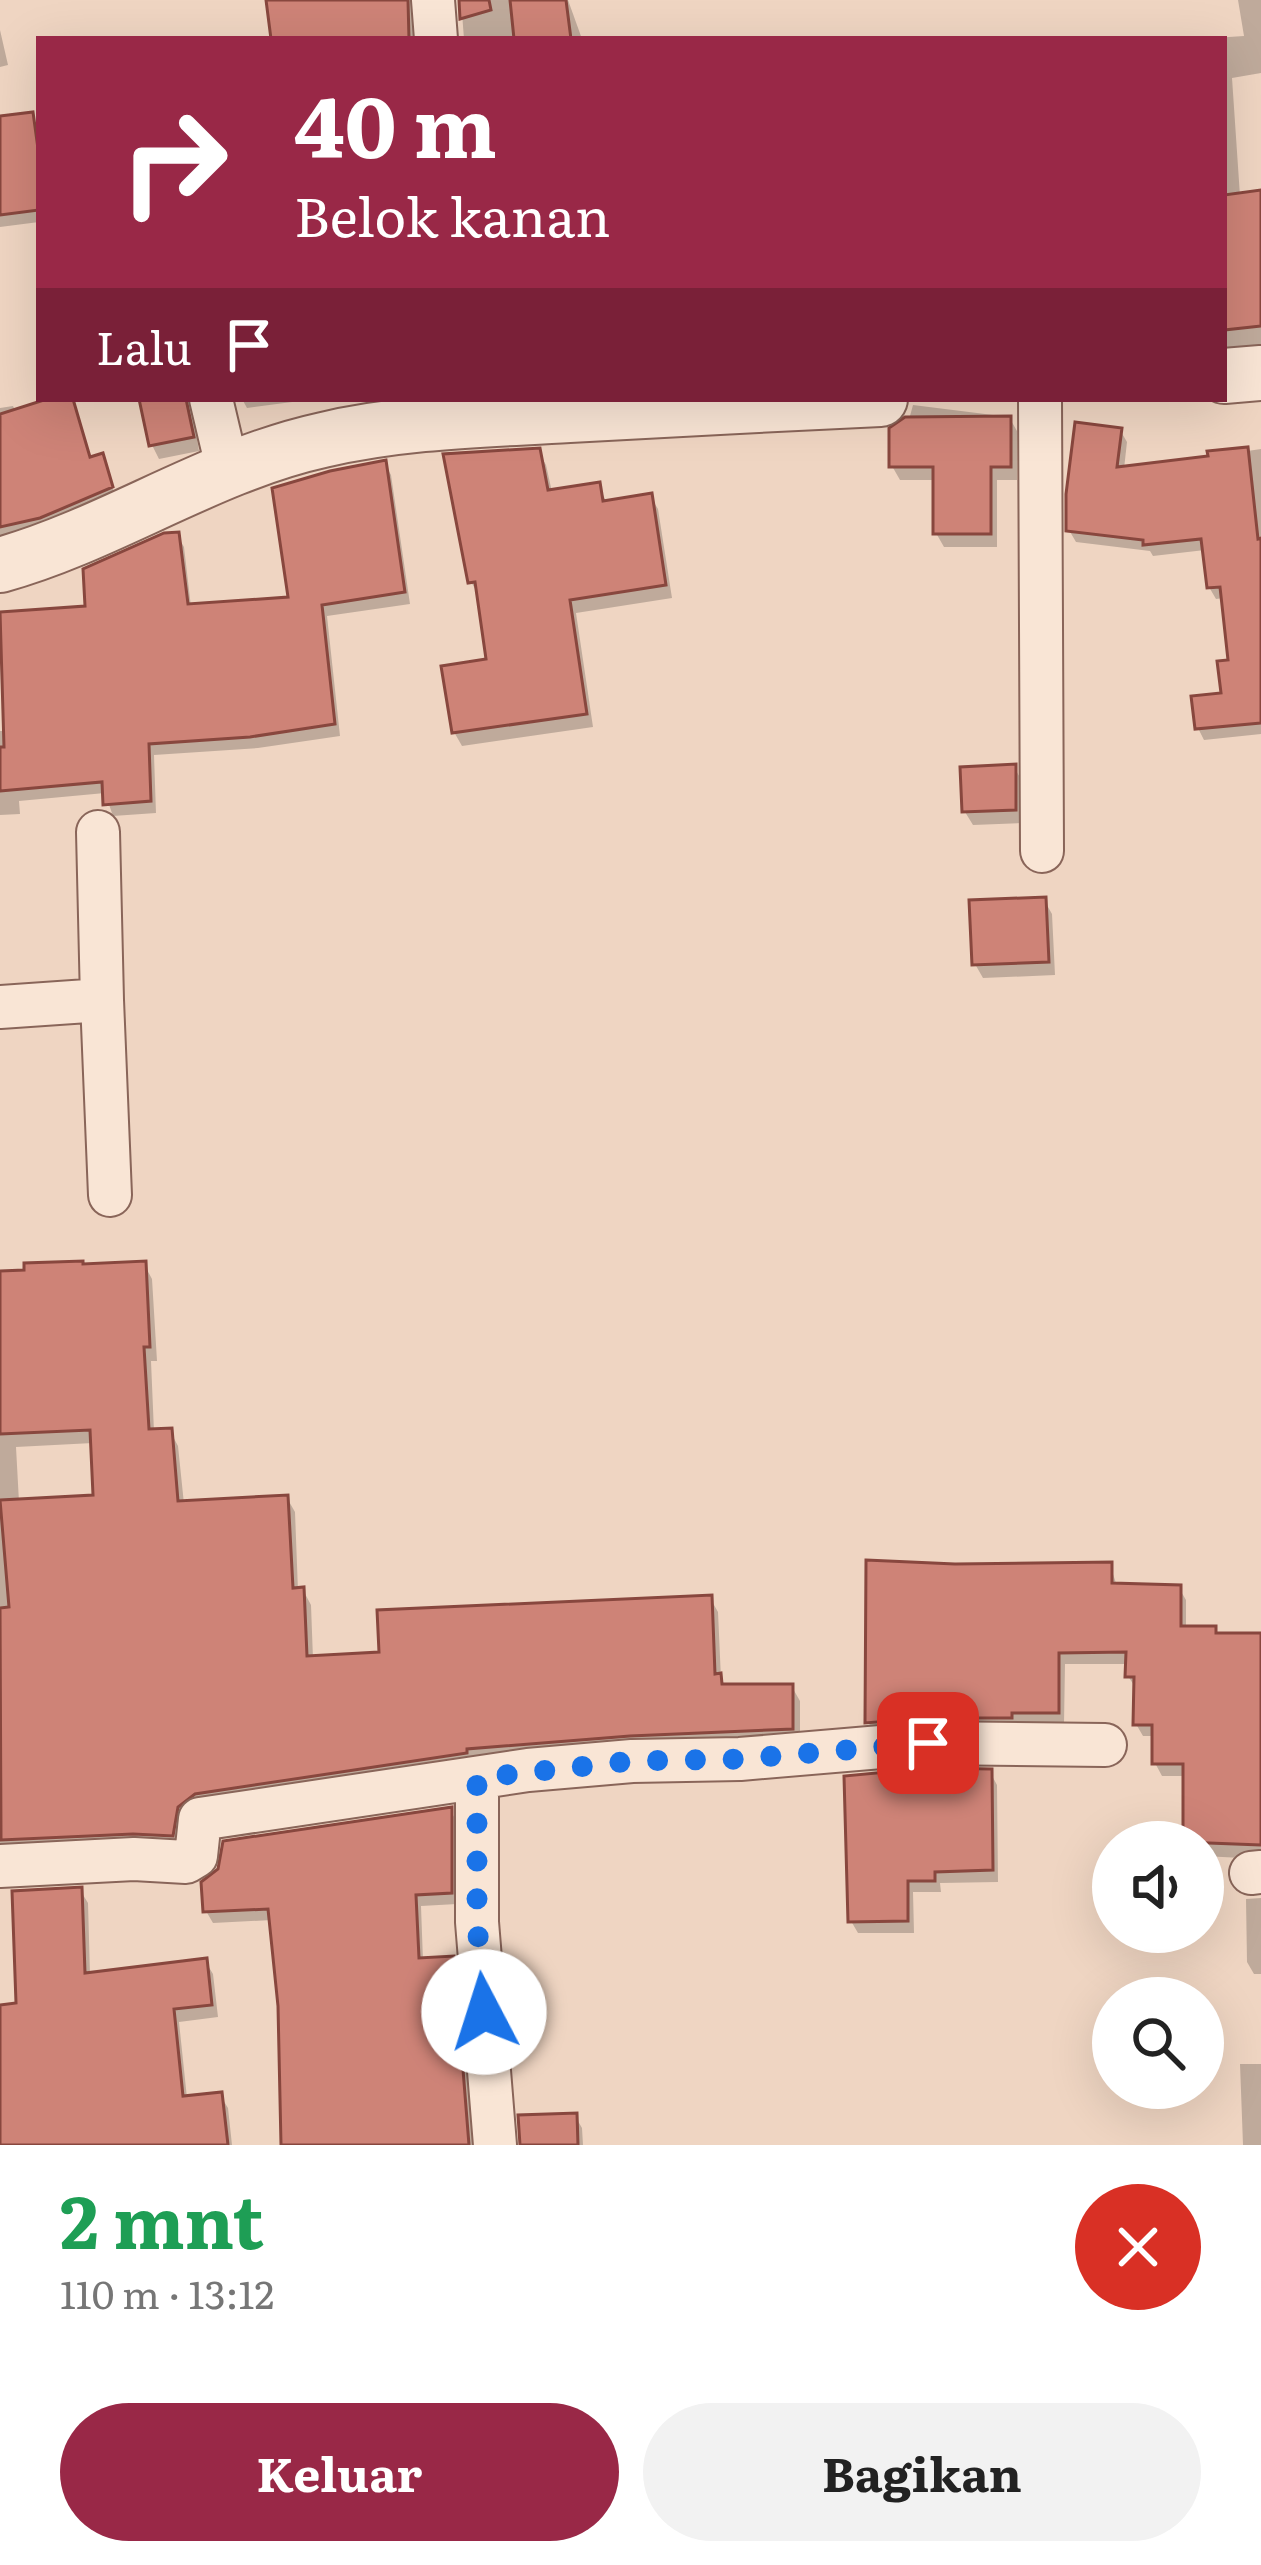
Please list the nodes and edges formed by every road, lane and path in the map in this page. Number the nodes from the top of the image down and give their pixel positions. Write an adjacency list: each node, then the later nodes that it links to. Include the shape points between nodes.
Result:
1 (433, 0): 2 (street)
2 (436, 36)
3 (1261, 373): 4 (street)
4 (1227, 376)
5 (212, 402): 9 (street)
6 (770, 402): 8 (street)
7 (1040, 402): 12 (street)
8 (513, 409): 9 (street, via 320,440)
9 (228, 471): 10 (street)
10 (0, 566)
11 (98, 832): 13 (street)
12 (1042, 851)
13 (102, 1000): 14 (street); 15 (street)
14 (0, 1007)
15 (110, 1195)
16 (1105, 1744): 17 (street, via 928,1743)
17 (477, 1778): 18 (street, via 200,1819 196,1856 185,1862); 19 (street, via 477,1922)
18 (0, 1865)
19 (495, 2145)

